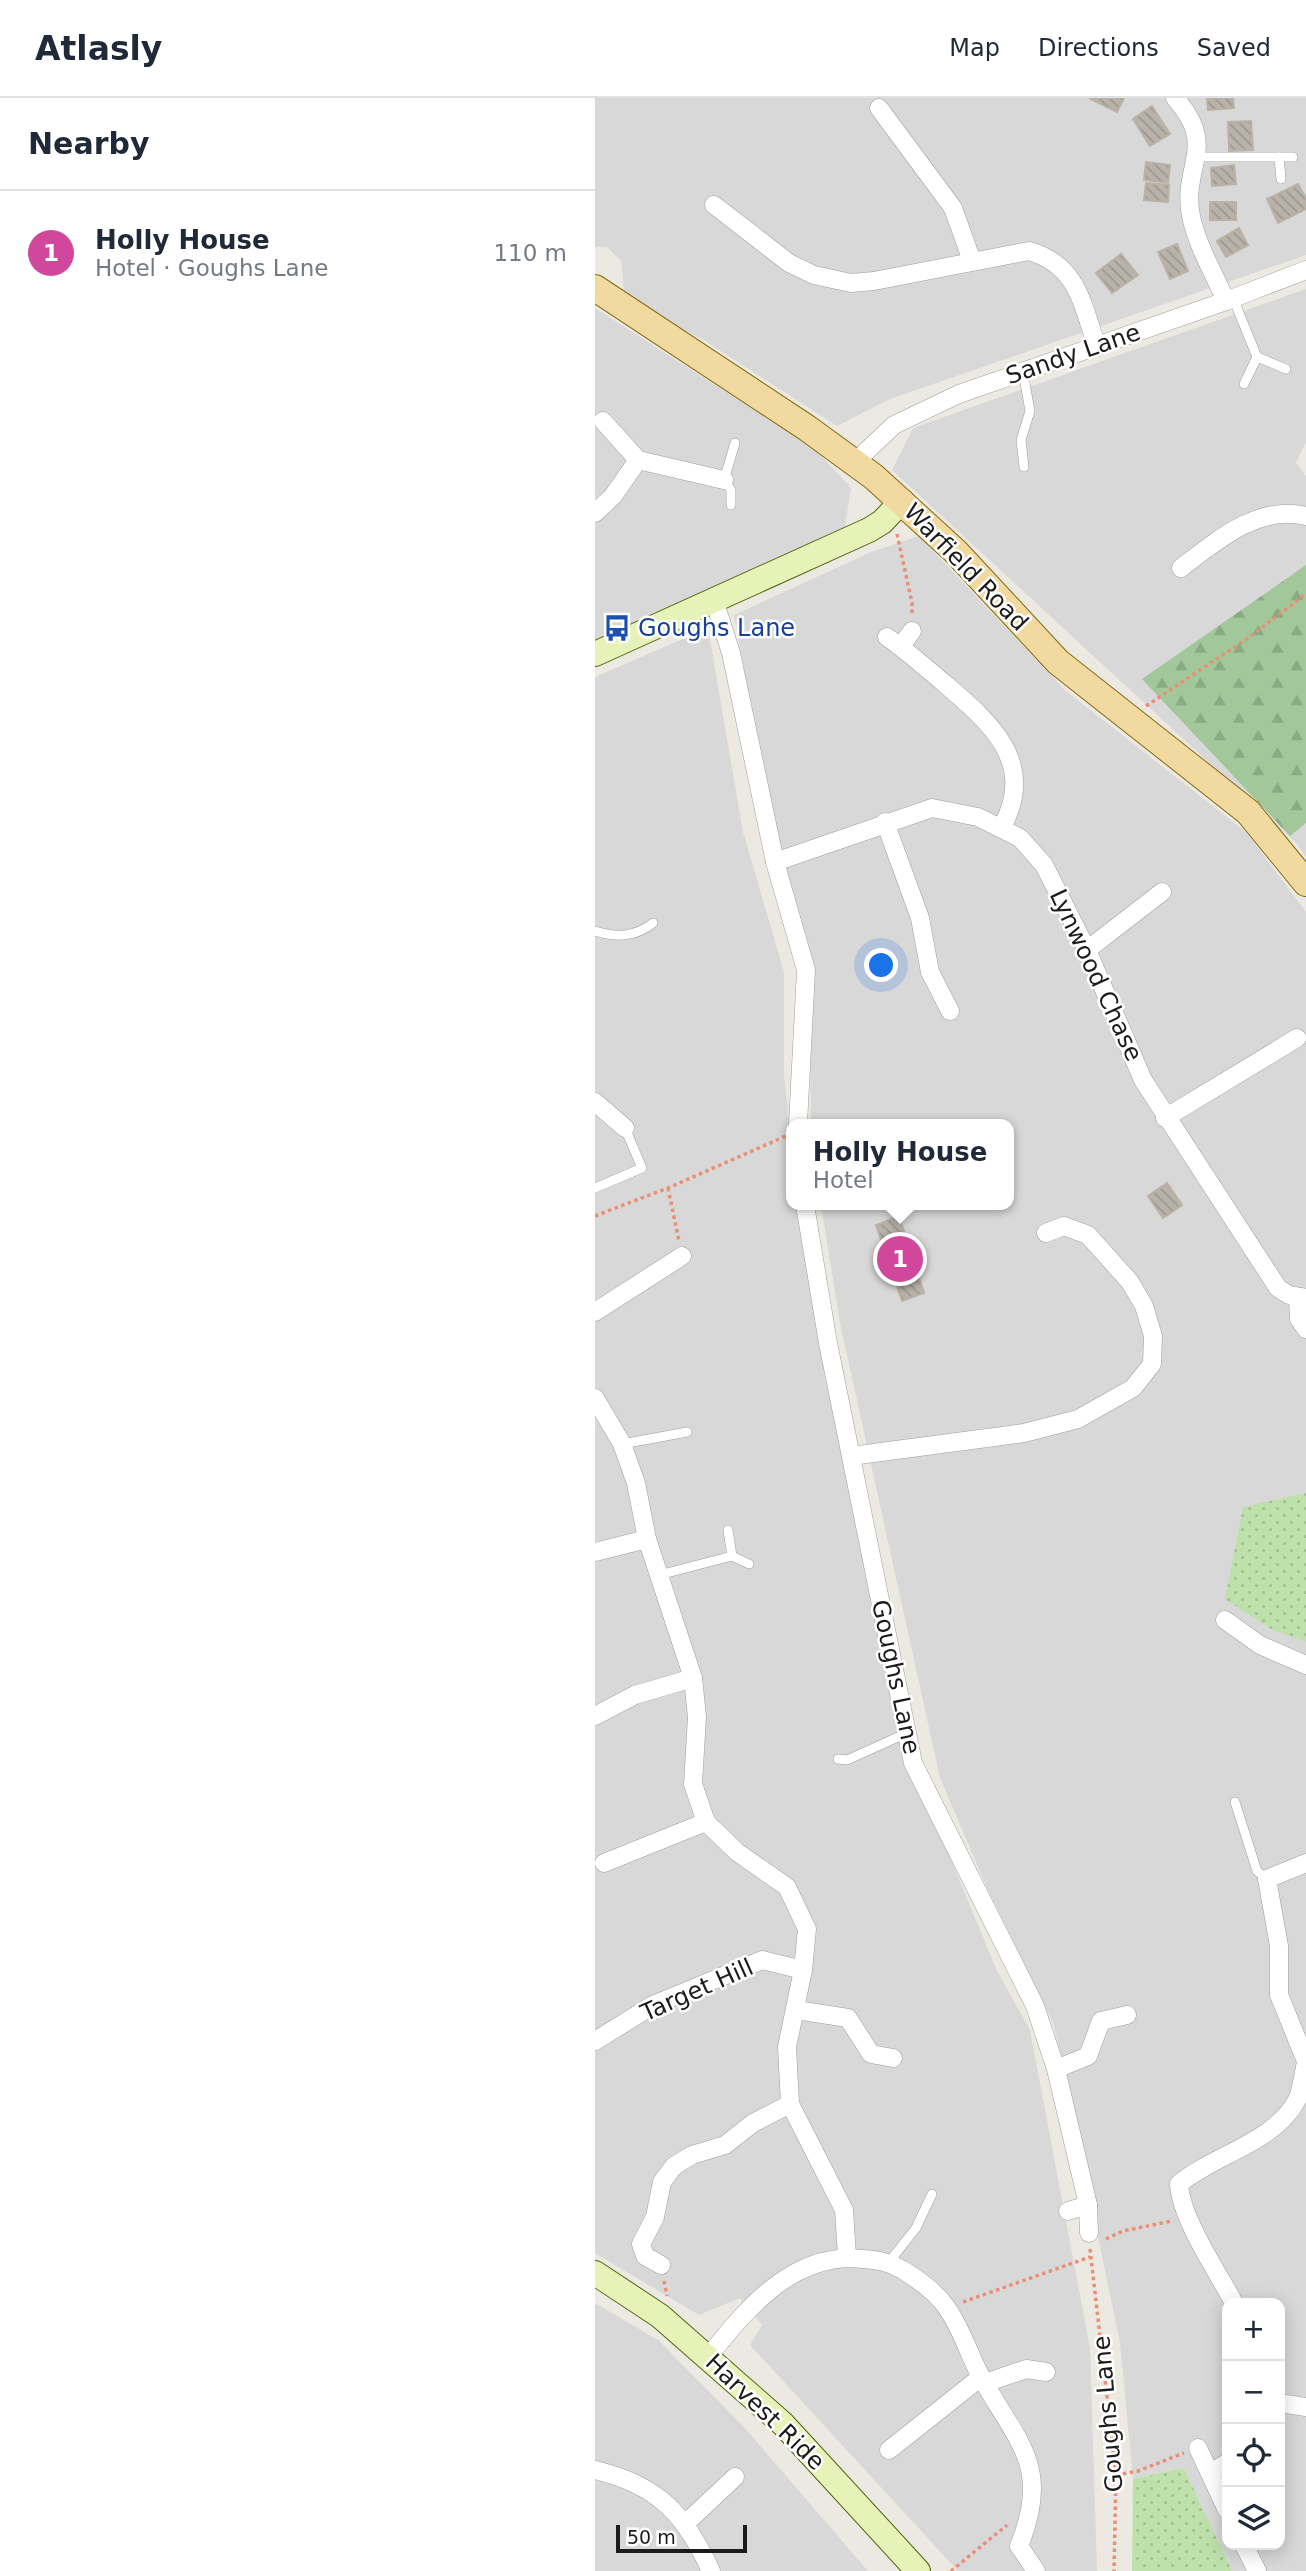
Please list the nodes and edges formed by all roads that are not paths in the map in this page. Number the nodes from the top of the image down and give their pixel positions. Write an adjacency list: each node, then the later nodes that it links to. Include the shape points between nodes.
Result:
1 (1175, 98): 3 (street, via 1194,121)
2 (879, 108): 8 (street, via 953,208)
3 (1196, 157): 4 (lane); 11 (street, via 1191,217)
4 (1279, 157): 5 (lane); 6 (lane)
5 (1293, 157)
6 (1281, 179)
7 (714, 205): 8 (street, via 789,263 835,280 874,281)
8 (972, 261): 12 (street, via 1028,251 1058,263 1079,294)
9 (1306, 270): 11 (street, Sandy Lane)
10 (595, 288): 20 (main road, Warfield Road)
11 (1229, 300): 12 (street, Sandy Lane); 13 (lane)
12 (1097, 347): 15 (street, Sandy Lane)
13 (1257, 357): 14 (lane); 16 (lane)
14 (1286, 369)
15 (1023, 372): 20 (street, Sandy Lane, via 912,414); 21 (lane, via 1030,411 1021,440)
16 (1244, 384)
17 (603, 421): 19 (street)
18 (735, 443): 22 (lane)
19 (638, 460): 22 (street); 25 (street)
20 (855, 462): 23 (main road, Warfield Road)
21 (1024, 467)
22 (724, 480): 24 (lane, via 731,490)
23 (902, 501): 28 (street, via 869,530); 34 (main road, Warfield Road, via 1058,662 1248,812)
24 (731, 505)
25 (595, 513)
26 (1306, 516): 27 (street, via 1266,514)
27 (1181, 568)
28 (714, 600): 30 (street); 33 (street, via 731,653)
29 (912, 631): 32 (street, via 894,642 985,718 1009,752 1016,785)
30 (595, 654)
31 (885, 822): 32 (street, Lynwood Chase, via 932,808); 33 (street, Lynwood Chase); 39 (street, via 920,918 930,972)
32 (1002, 827): 38 (street, Lynwood Chase, via 1020,838 1044,865)
33 (775, 862): 43 (street, via 806,970)
34 (1306, 883)
35 (1162, 892): 38 (street)
36 (653, 923): 37 (lane, via 639,933)
37 (595, 931)
38 (1087, 950): 42 (street, Lynwood Chase, via 1143,1080)
39 (950, 1011)
40 (1301, 1038): 42 (street)
41 (595, 1102): 44 (street)
42 (1165, 1118): 49 (street, Lynwood Chase, via 1278,1288)
43 (798, 1119)
44 (625, 1128): 45 (lane, via 642,1168)
45 (595, 1188)
46 (806, 1210): 55 (street, Goughs Lane)
47 (1046, 1233): 55 (street, via 1064,1226 1088,1234 1130,1282 1144,1306 1153,1336 1152,1364 1133,1388 1078,1419 1024,1433)
48 (683, 1256): 50 (street)
49 (1302, 1298): 51 (street, Lynwood Chase, via 1299,1319)
50 (595, 1312)
51 (1306, 1329)
52 (595, 1398): 54 (street)
53 (687, 1432): 54 (lane)
54 (622, 1444): 57 (street, via 636,1483)
55 (851, 1455): 66 (street, Goughs Lane)
56 (728, 1530): 59 (lane)
57 (647, 1539): 58 (street); 61 (street)
58 (595, 1552)
59 (731, 1556): 60 (lane); 61 (lane)
60 (749, 1564)
61 (659, 1575): 64 (street)
62 (1225, 1620): 63 (street, via 1260,1645)
63 (1306, 1665)
64 (693, 1678): 65 (street, via 635,1695); 69 (street, via 697,1717 693,1784)
65 (595, 1716)
66 (907, 1733): 67 (lane, via 847,1760); 79 (street, Goughs Lane, via 913,1763 1035,2006)
67 (838, 1759)
68 (1235, 1802): 72 (lane, via 1257,1871)
69 (706, 1822): 70 (street); 73 (street, via 737,1852 787,1887 807,1929)
70 (604, 1863)
71 (1306, 1863): 72 (street)
72 (1267, 1879): 78 (street, via 1279,1946 1279,1995)
73 (803, 1970): 74 (street); 76 (street, Target Hill, via 762,1960 653,2005)
74 (796, 2011): 77 (street, via 848,2018 871,2054); 80 (street, via 787,2047)
75 (1127, 2015): 79 (street, via 1101,2021 1089,2056)
76 (595, 2041)
77 (893, 2058)
78 (1306, 2062): 89 (street, via 1298,2098 1285,2118 1179,2184 1188,2214)
79 (1056, 2068): 82 (street, Goughs Lane)
80 (790, 2104): 85 (street, via 844,2210); 87 (street, via 753,2123 725,2145 674,2166 662,2182 655,2217 641,2244 645,2256)
81 (932, 2194): 86 (lane, via 916,2228)
82 (1088, 2205): 83 (street); 84 (street, Goughs Lane)
83 (1068, 2211)
84 (1093, 2237)
85 (847, 2257): 86 (street); 90 (street, via 813,2263 780,2282 743,2315)
86 (888, 2262): 92 (street, via 924,2283 947,2308)
87 (661, 2266)
88 (595, 2273): 90 (street, Harvest Ride, via 660,2316)
89 (1231, 2298)
90 (708, 2357): 104 (street, Harvest Ride, via 783,2424)
91 (1046, 2372): 92 (street, via 1026,2369)
92 (983, 2380): 96 (street); 106 (street, via 1030,2463 1033,2504 1019,2546)
93 (1285, 2404): 94 (street)
94 (1306, 2407)
95 (1198, 2448): 99 (street)
96 (889, 2451)
97 (1222, 2466): 99 (street)
98 (595, 2470): 102 (street, via 632,2482 664,2501)
99 (1210, 2473): 101 (street)
100 (735, 2477): 102 (street)
101 (1222, 2499)
102 (686, 2523): 105 (street)
103 (1246, 2550): 107 (street)
104 (914, 2570)
105 (711, 2571)
106 (1036, 2571)
107 (1257, 2571)

